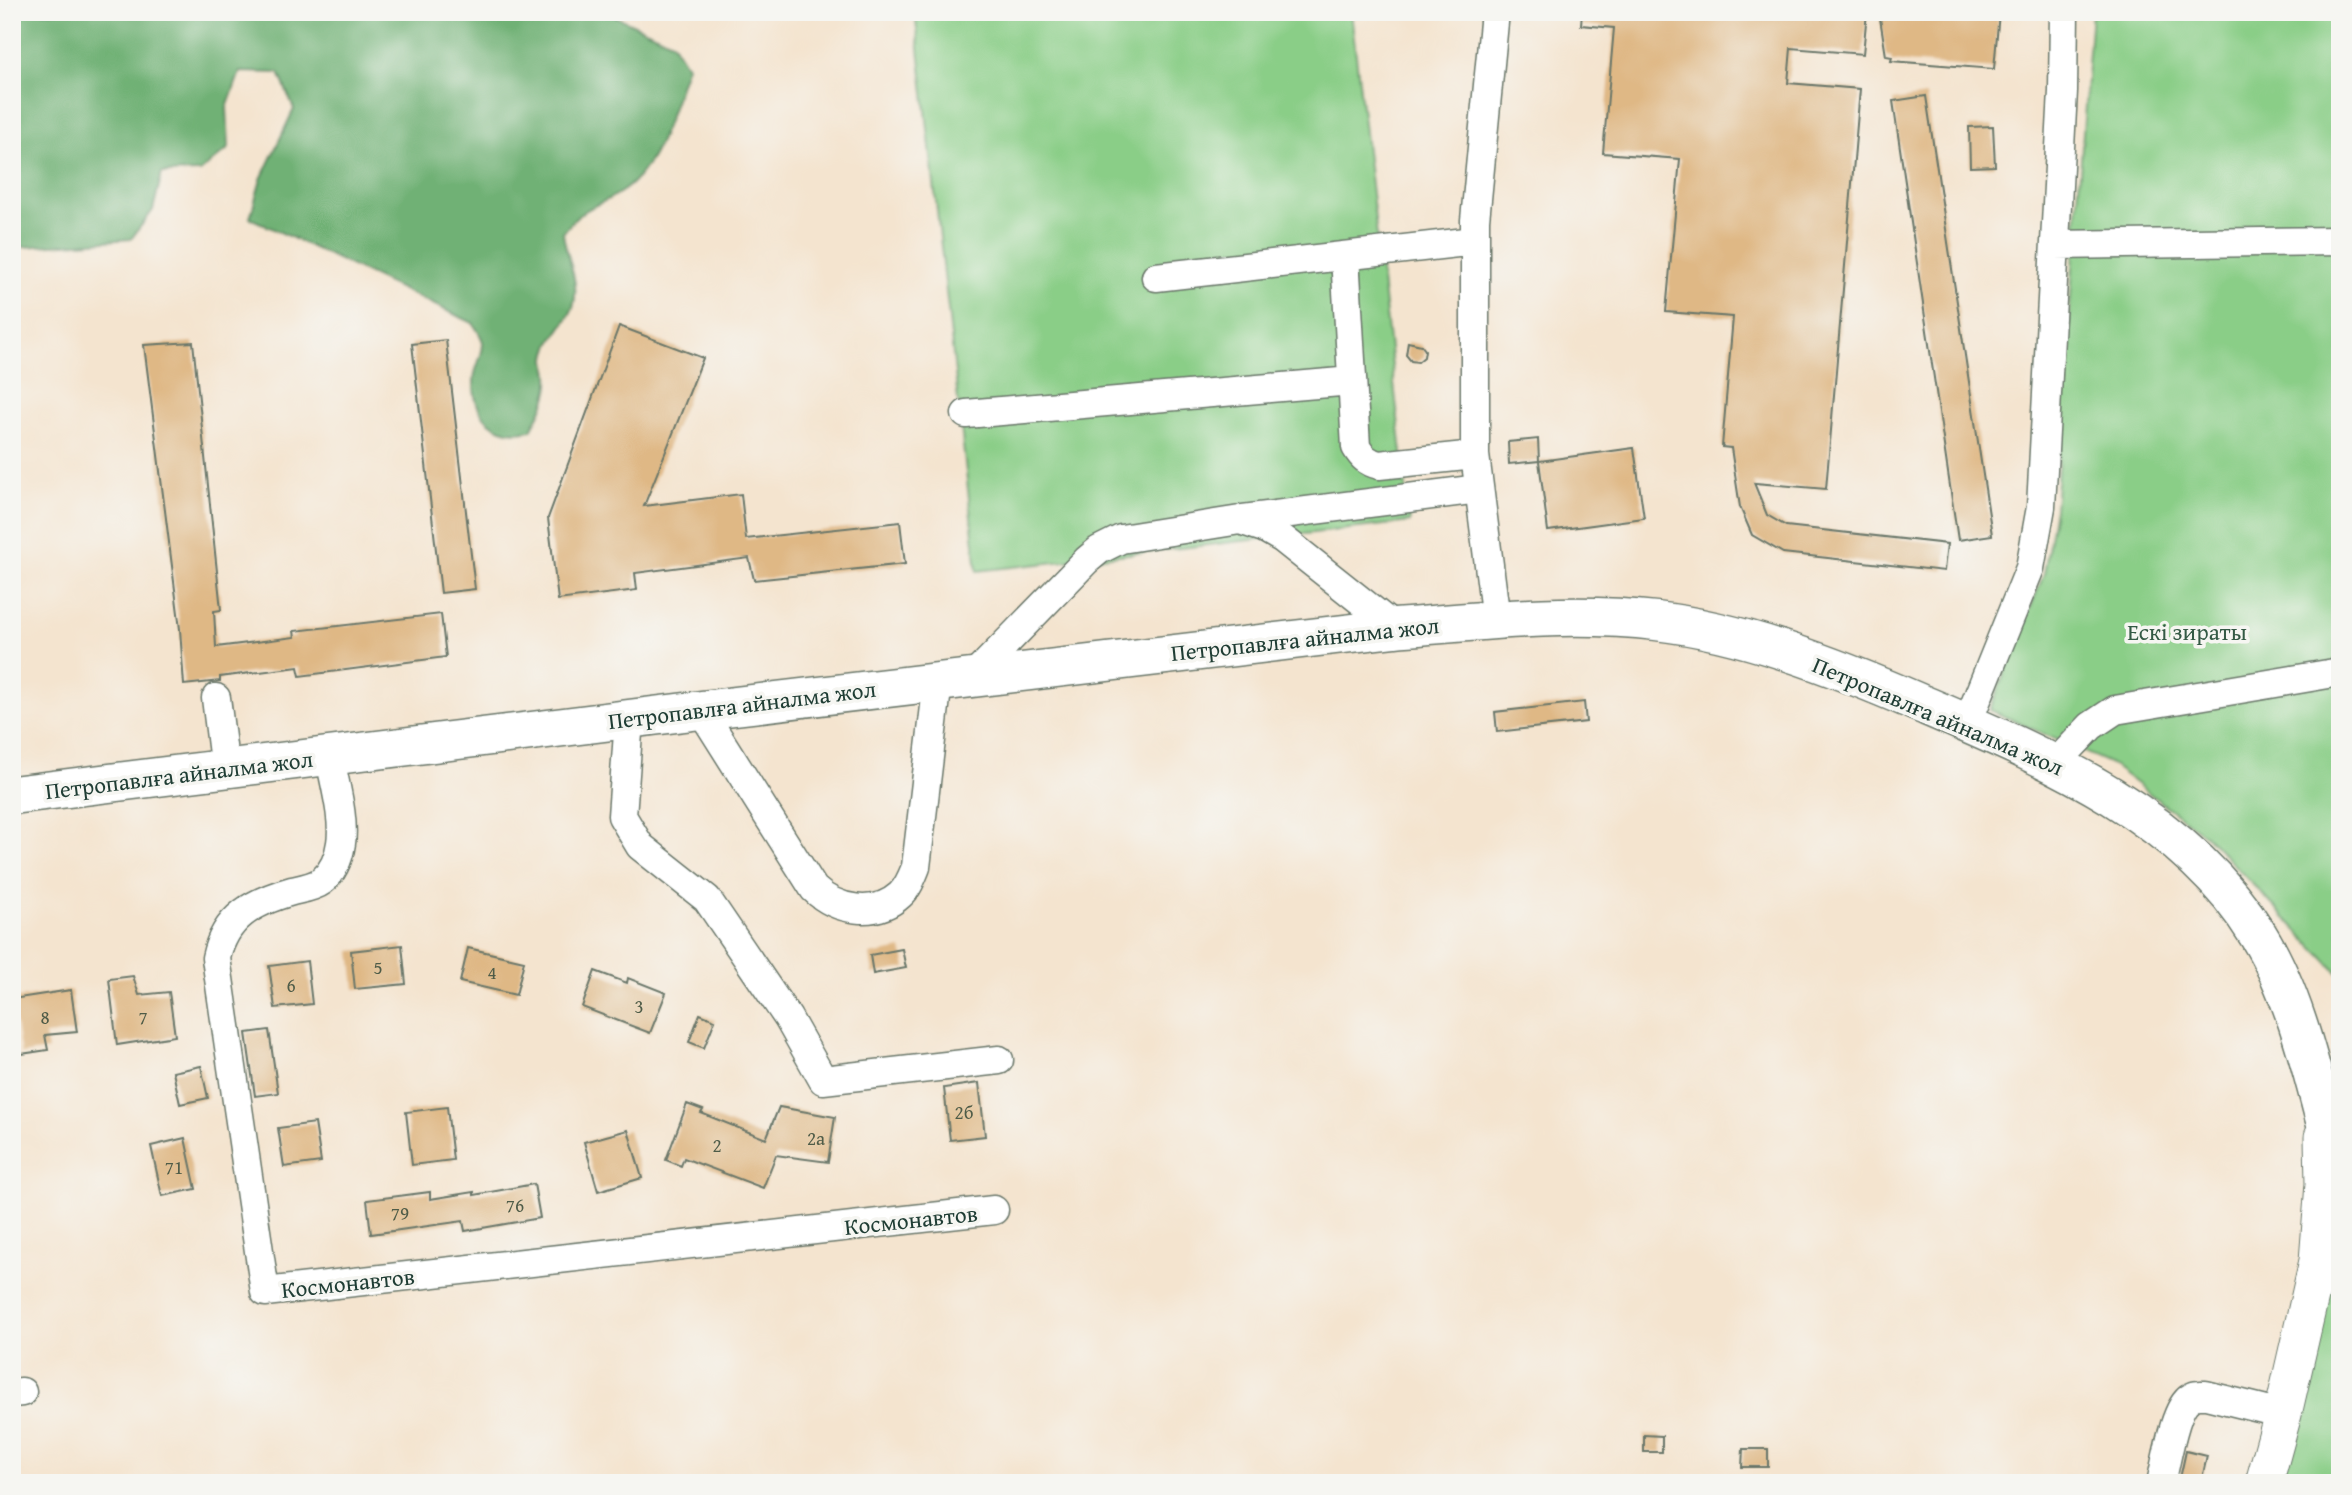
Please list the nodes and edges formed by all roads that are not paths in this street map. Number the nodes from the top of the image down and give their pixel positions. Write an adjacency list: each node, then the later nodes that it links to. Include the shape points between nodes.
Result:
1 (1495, 12): 4 (street)
2 (2064, 12): 5 (street)
3 (2340, 241): 5 (street)
4 (1475, 242): 6 (street); 10 (street)
5 (2055, 245): 20 (street, via 2041,507 2030,568)
6 (1345, 256): 7 (street); 8 (street)
7 (1156, 277)
8 (1352, 381): 9 (street); 10 (street, via 1356,447 1369,462 1379,465)
9 (966, 414)
10 (1475, 455): 11 (street)
11 (1479, 489): 12 (street); 13 (street)
12 (1241, 520): 14 (street, via 1283,539); 16 (street, via 1111,543)
13 (1496, 620): 14 (highway, Петропавлға айналма жол); 20 (highway, Петропавлға айналма жол, via 1585,616 1714,631 1863,679)
14 (1395, 628): 16 (highway, Петропавлға айналма жол)
15 (2340, 672): 22 (street, via 2115,710 2091,726)
16 (955, 679): 18 (highway, Петропавлға айналма жол); 18 (street, via 916,867 900,895 873,908 839,905 814,889)
17 (216, 698): 23 (street)
18 (701, 710): 19 (highway, Петропавлға айналма жол)
19 (629, 719): 21 (highway, Петропавлға айналма жол); 25 (street, via 622,816 640,846 707,899 788,1018 823,1080)
20 (1967, 724): 22 (highway, Петропавлға айналма жол)
21 (330, 757): 23 (highway, Петропавлға айналма жол); 28 (street, Космонавтов, via 342,831 331,870 320,882 251,906 226,929 216,958 265,1292)
22 (2055, 765): 26 (highway, Петропавлға айналма жол, via 2110,794 2158,828 2211,874 2236,903 2259,936 2283,986)
23 (225, 770): 24 (highway, Петропавлға айналма жол)
24 (12, 795)
25 (999, 1060)
26 (2322, 1115): 27 (highway, Петропавлға айналма жол); 29 (main road, via 2324,1184 2318,1261)
27 (2340, 1176)
28 (994, 1210)
29 (2283, 1414): 30 (street, via 2206,1395 2188,1398 2179,1414); 31 (main road)
30 (2161, 1483)
31 (2264, 1483)

